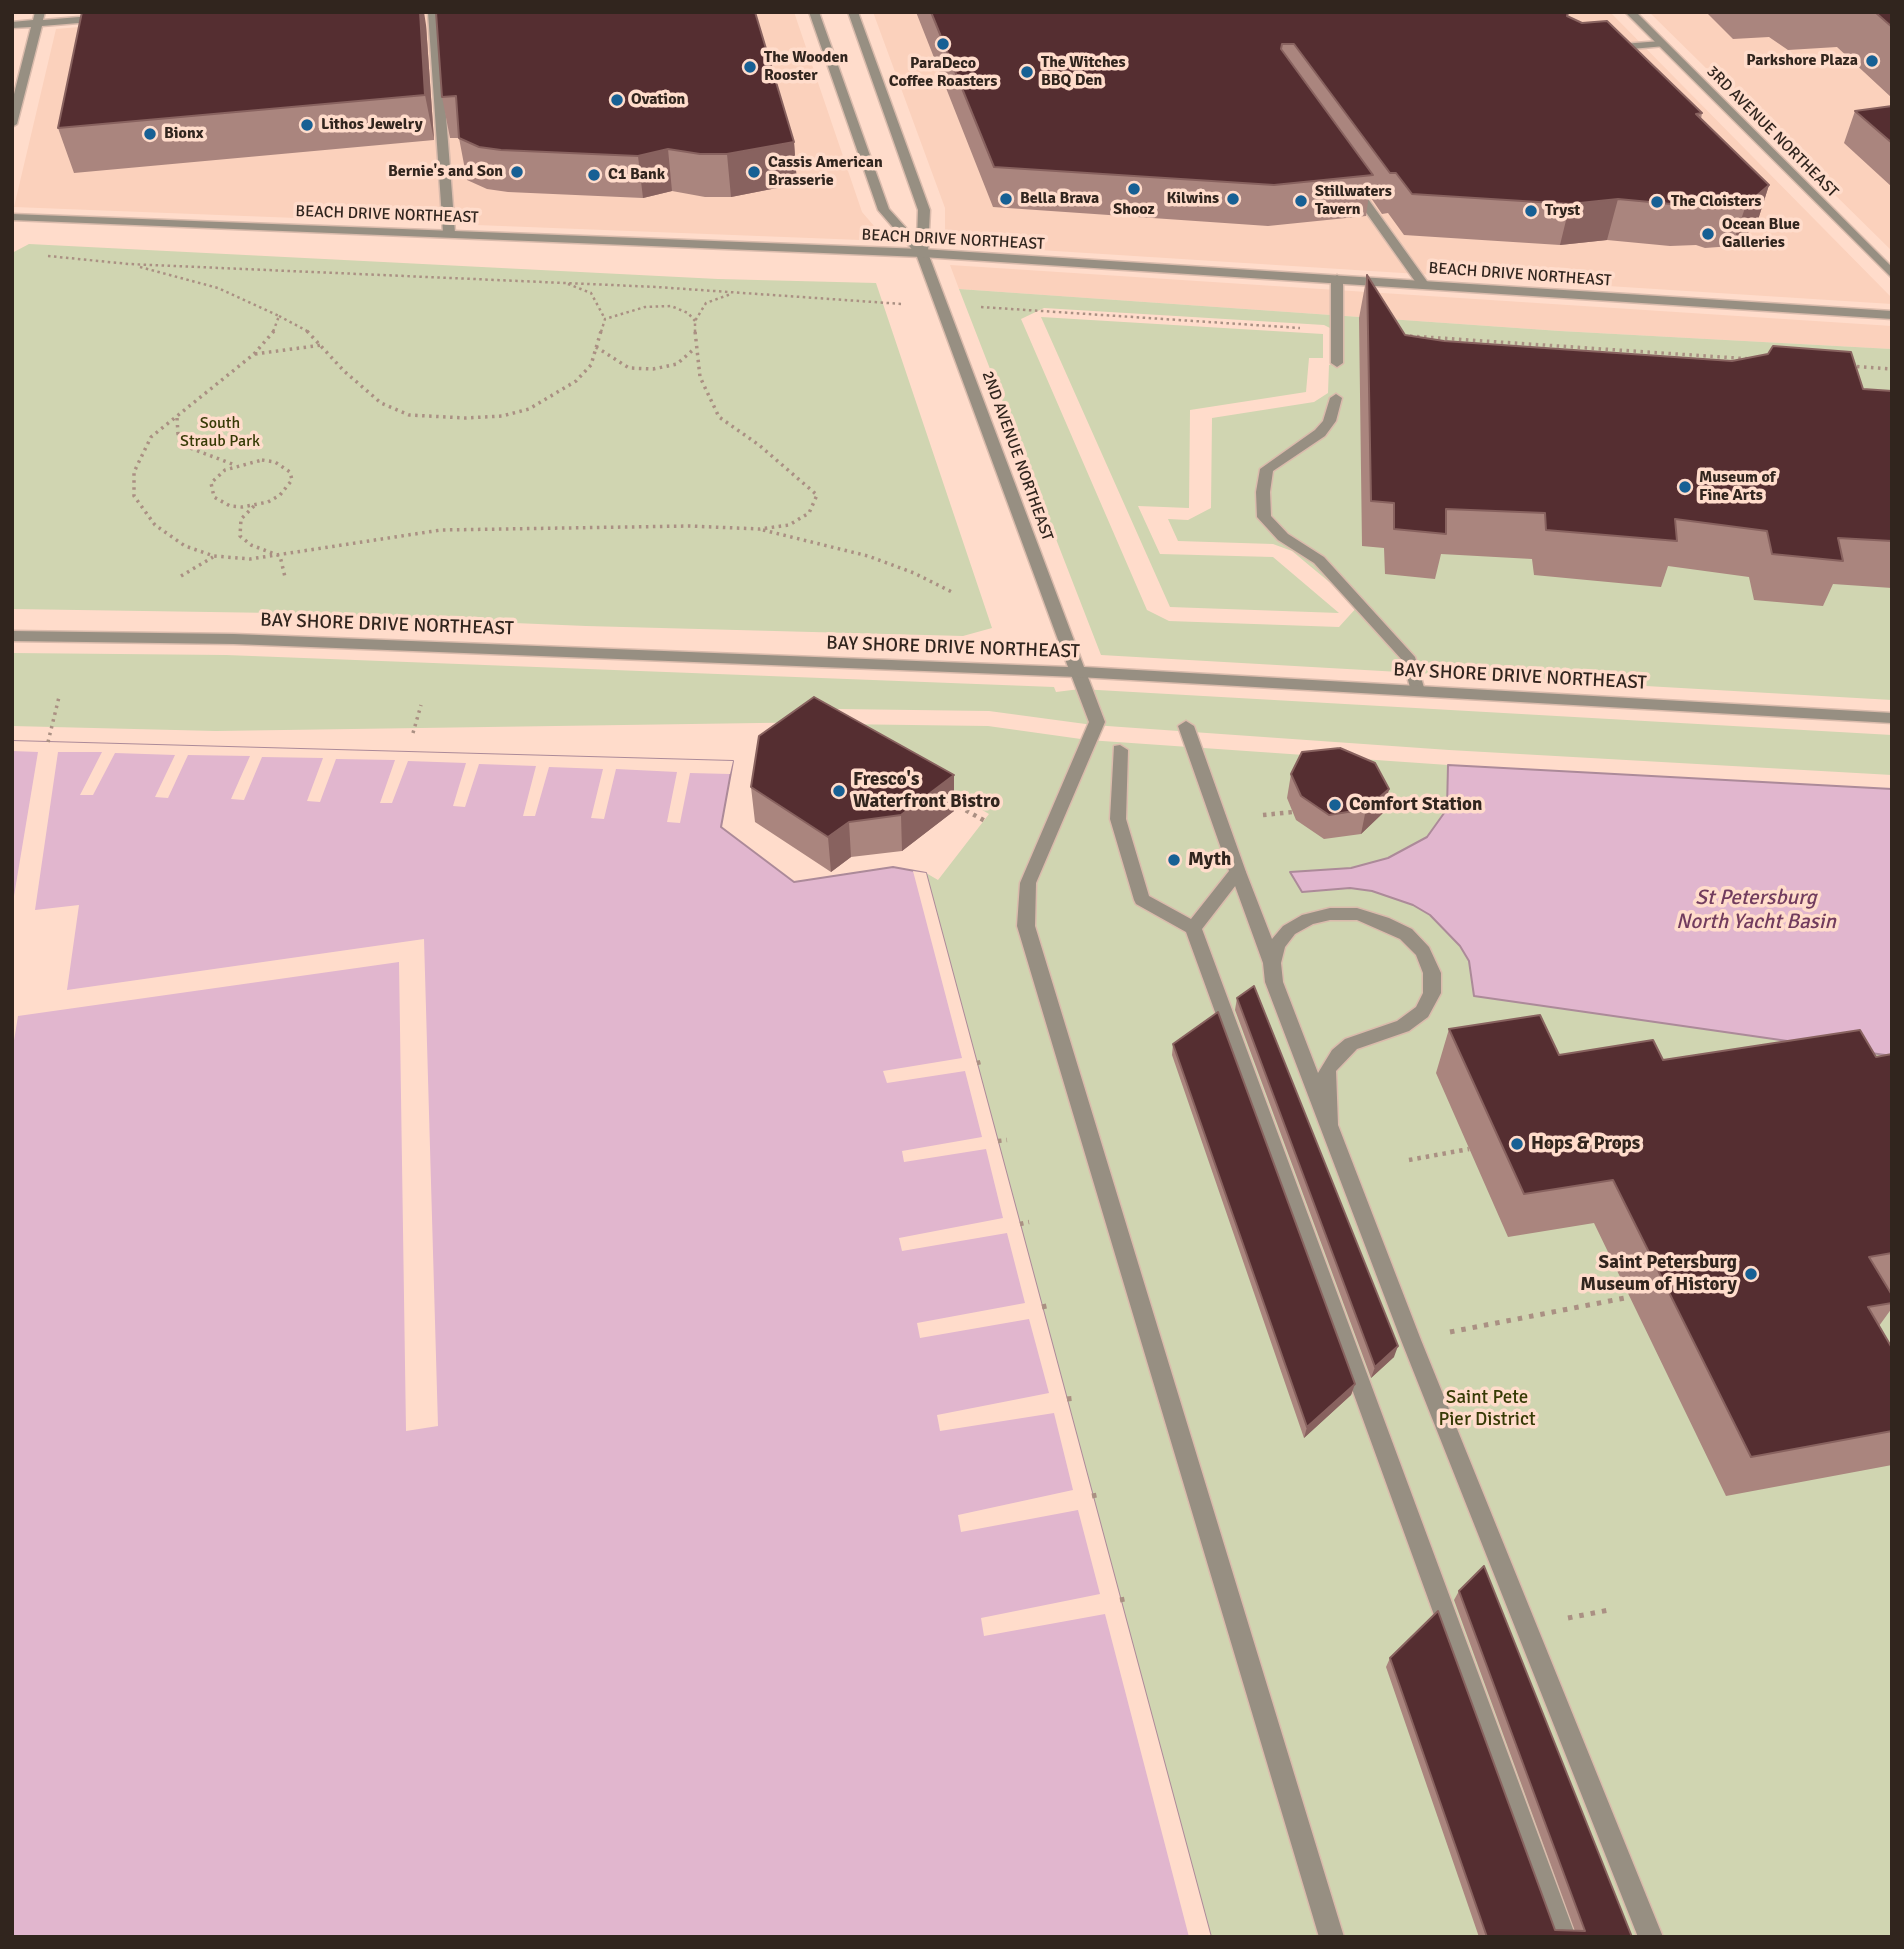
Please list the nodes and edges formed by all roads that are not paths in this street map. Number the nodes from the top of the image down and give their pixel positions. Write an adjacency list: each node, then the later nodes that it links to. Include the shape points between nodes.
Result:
1 (433, 12): 13 (street)
2 (814, 12): 14 (street, 2ND AVENUE NORTHEAST, via 884,210)
3 (853, 12): 14 (street, 2ND AVENUE NORTHEAST, via 924,210)
4 (1630, 12): 8 (street, 3RD AVENUE NORTHEAST)
5 (120, 17): 6 (street)
6 (39, 18): 7 (street); 10 (street)
7 (12, 26)
8 (1661, 44): 9 (street); 15 (street, 3RD AVENUE NORTHEAST)
9 (1598, 49)
10 (12, 124)
11 (1344, 172): 17 (street)
12 (12, 217): 13 (street, BEACH DRIVE NORTHEAST)
13 (449, 233): 14 (street, BEACH DRIVE NORTHEAST)
14 (922, 253): 16 (street, BEACH DRIVE NORTHEAST); 22 (street, 2ND AVENUE NORTHEAST)
15 (1892, 274)
16 (1337, 279): 17 (street, BEACH DRIVE NORTHEAST); 19 (street)
17 (1423, 284): 18 (street, BEACH DRIVE NORTHEAST)
18 (1892, 315)
19 (1337, 363)
20 (1336, 398): 23 (street, via 1320,433 1267,469 1264,517 1283,537 1319,560 1410,660)
21 (12, 636): 22 (street, BAY SHORE DRIVE NORTHEAST, via 234,639)
22 (1078, 672): 23 (street, BAY SHORE DRIVE NORTHEAST); 31 (street, 2ND AVENUE NORTHEAST, via 1097,722 1028,883 1026,926)
23 (1417, 691): 24 (street, BAY SHORE DRIVE NORTHEAST)
24 (1892, 718)
25 (1186, 726): 27 (street)
26 (1120, 750): 28 (street, via 1118,819 1142,900)
27 (1238, 872): 28 (street); 29 (street)
28 (1193, 928): 32 (street)
29 (1272, 963): 30 (street, via 1274,982); 30 (street, via 1277,944 1308,919 1357,914 1406,934 1423,952 1432,973 1432,993 1422,1012 1403,1026 1351,1044 1327,1069)
30 (1329, 1124): 33 (street)
31 (1332, 1937)
32 (1564, 1937)
33 (1651, 1937)

